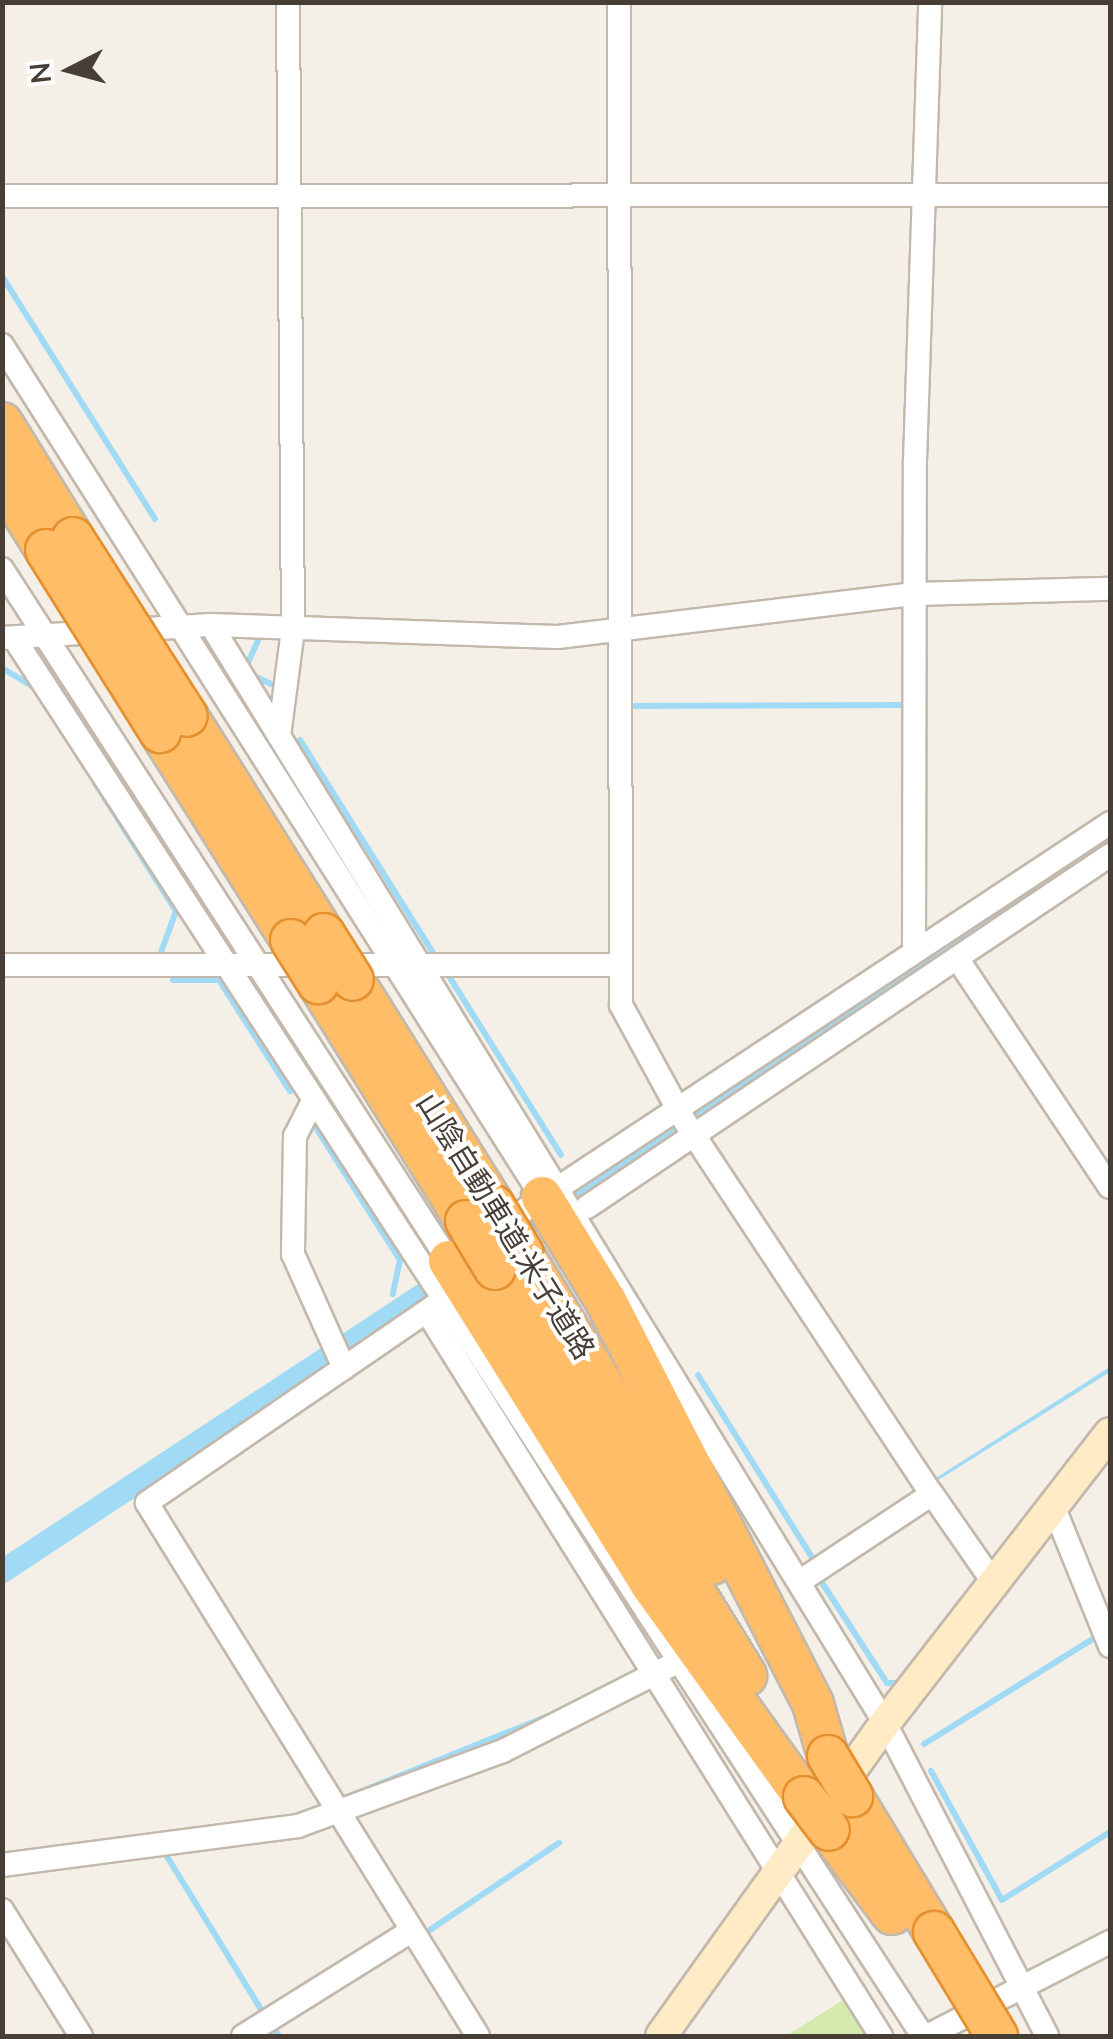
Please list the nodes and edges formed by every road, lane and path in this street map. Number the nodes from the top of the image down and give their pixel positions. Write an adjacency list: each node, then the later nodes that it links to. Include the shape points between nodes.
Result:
1 (288, 2): 4 (street)
2 (619, 2): 6 (street)
3 (930, 2): 5 (street)
4 (290, 193): 6 (street); 8 (street); 18 (street)
5 (930, 194): 6 (street); 7 (street); 15 (street)
6 (619, 195): 19 (street)
7 (1110, 195)
8 (2, 196)
9 (2, 346): 17 (street)
10 (2, 423): 12 (highway, 山陰自動車道;米子道路)
11 (2, 480): 12 (highway, 山陰自動車道;米子道路)
12 (59, 544): 49 (highway, 山陰自動車道;米子道路, bridge, via 509,1261)
13 (2, 568): 20 (street)
14 (1110, 589): 15 (street)
15 (914, 594): 19 (street); 25 (street)
16 (211, 625): 17 (street); 18 (street); 22 (street)
17 (180, 626): 20 (street); 27 (street)
18 (292, 628): 19 (street, via 558,637); 22 (street)
19 (622, 628): 31 (street)
20 (44, 632): 21 (street); 30 (street)
21 (8, 638): 29 (street)
22 (280, 736): 28 (street)
23 (1110, 823): 25 (street)
24 (1110, 855): 26 (street)
25 (914, 951): 34 (street)
26 (956, 958): 34 (street); 35 (street)
27 (392, 961): 28 (street); 30 (street); 36 (street)
28 (420, 961): 31 (street); 36 (street)
29 (225, 964): 30 (street); 32 (street); 33 (street)
30 (255, 964): 38 (street)
31 (619, 964): 34 (street, via 624,1016)
32 (2, 965)
33 (312, 1104): 38 (street); 39 (street, via 295,1136 292,1254)
34 (686, 1123): 36 (street); 37 (street); 41 (street)
35 (1110, 1187)
36 (552, 1191): 37 (street); 38 (street); 49 (highway, via 813,1704)
37 (583, 1211): 43 (street)
38 (437, 1288): 39 (street); 46 (street); 49 (highway, via 650,1583)
39 (344, 1368): 48 (street, via 147,1503)
40 (1110, 1433): 42 (street)
41 (932, 1494): 43 (street); 44 (street)
42 (1054, 1508): 44 (street); 45 (street)
43 (800, 1582): 47 (street)
44 (996, 1586): 47 (street)
45 (1110, 1646)
46 (664, 1670): 48 (street, via 502,1751); 49 (street); 49 (street)
47 (885, 1723): 49 (street); 55 (street)
48 (332, 1807): 50 (street, via 274,1831); 53 (street)
49 (811, 1825): 52 (highway, 山陰自動車道;米子道路); 59 (street); 60 (street); 61 (street)
50 (2, 1865)
51 (2, 1910): 56 (street)
52 (912, 1930): 62 (highway, 山陰自動車道;米子道路); 63 (highway, 山陰自動車道;米子道路, bridge)
53 (411, 1931): 57 (street); 58 (street)
54 (1110, 1942): 55 (street)
55 (1019, 1986): 61 (street); 64 (street)
56 (81, 2036)
57 (243, 2036)
58 (478, 2036)
59 (661, 2036)
60 (882, 2036)
61 (925, 2036)
62 (965, 2036)
63 (998, 2036)
64 (1047, 2036)

